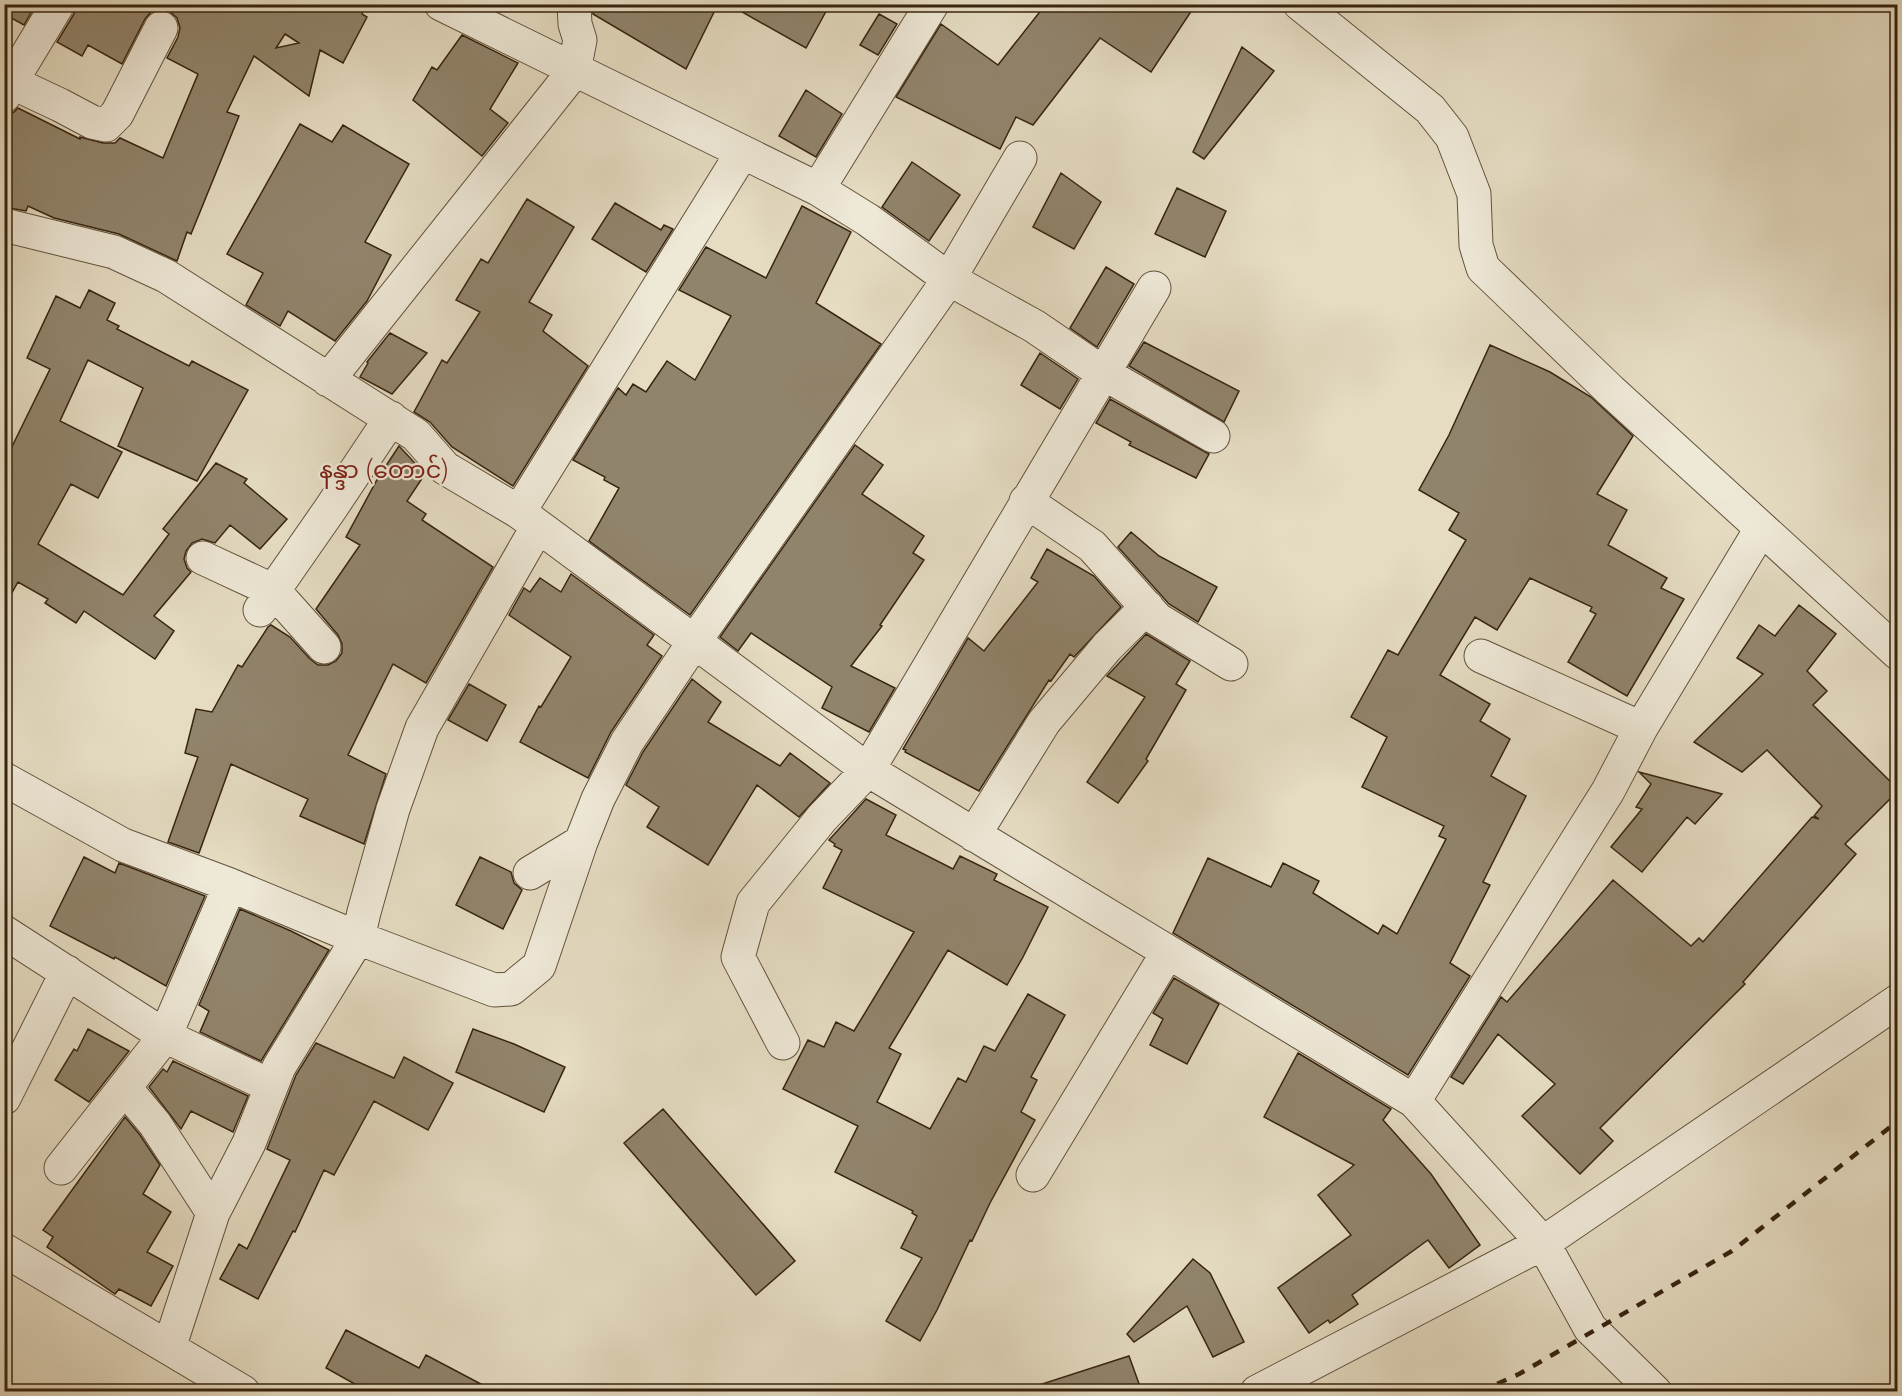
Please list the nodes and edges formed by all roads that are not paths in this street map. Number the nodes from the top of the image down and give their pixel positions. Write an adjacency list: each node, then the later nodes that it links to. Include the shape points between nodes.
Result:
1 (58, 4): 8 (street)
2 (441, 4): 7 (street)
3 (574, 4): 7 (street, via 579,40)
4 (932, 4): 11 (street)
5 (1300, 4): 21 (street, via 1430,109 1452,137 1474,194 1476,246 1483,268)
6 (161, 28): 8 (street, via 117,114 106,125)
7 (574, 70): 9 (street); 16 (street)
8 (8, 89)
9 (742, 153): 11 (street); 20 (street)
10 (1020, 158): 13 (street)
11 (818, 189): 13 (street)
12 (8, 234): 16 (street, via 114,252 166,276)
13 (949, 279): 15 (street, via 1034,326); 25 (street)
14 (1154, 288): 15 (street)
15 (1103, 373): 18 (street); 19 (street)
16 (328, 380): 17 (street)
17 (390, 418): 20 (street, via 416,435 445,468); 23 (street)
18 (1213, 436)
19 (1026, 501): 24 (street, via 1092,546); 31 (street)
20 (529, 519): 25 (street); 38 (street, via 422,728 393,809)
21 (1761, 529): 27 (street); 30 (street)
22 (203, 558): 23 (street)
23 (267, 601): 26 (street)
24 (1147, 608): 29 (street, via 1157,619); 33 (street, via 1107,647 1044,722)
25 (694, 642): 31 (street); 34 (street, via 627,742)
26 (324, 647)
27 (1898, 653)
28 (1481, 656): 30 (street)
29 (1231, 664)
30 (1641, 728): 47 (street, via 1608,791)
31 (868, 770): 33 (street); 43 (street, via 822,818 753,903 738,957)
32 (4, 779): 36 (street, via 123,845)
33 (974, 835): 39 (street)
34 (581, 842): 35 (street); 38 (street, via 539,966 511,989 494,990)
35 (530, 873)
36 (230, 885): 38 (street); 42 (street)
37 (4, 932): 40 (street)
38 (358, 938): 44 (street)
39 (1168, 952): 47 (street); 49 (street)
40 (67, 972): 42 (street); 46 (street)
41 (1898, 1001): 51 (street)
42 (165, 1036): 44 (street); 45 (street)
43 (783, 1043)
44 (271, 1086): 50 (street, via 249,1143)
45 (125, 1088): 48 (street); 50 (street, via 155,1124)
46 (4, 1098)
47 (1414, 1101): 51 (street)
48 (61, 1168)
49 (1033, 1174)
50 (213, 1213): 53 (street)
51 (1543, 1243): 55 (street); 56 (street, via 1590,1328)
52 (4, 1250): 53 (street)
53 (169, 1348): 54 (street)
54 (243, 1392)
55 (1257, 1392)
56 (1655, 1392)

